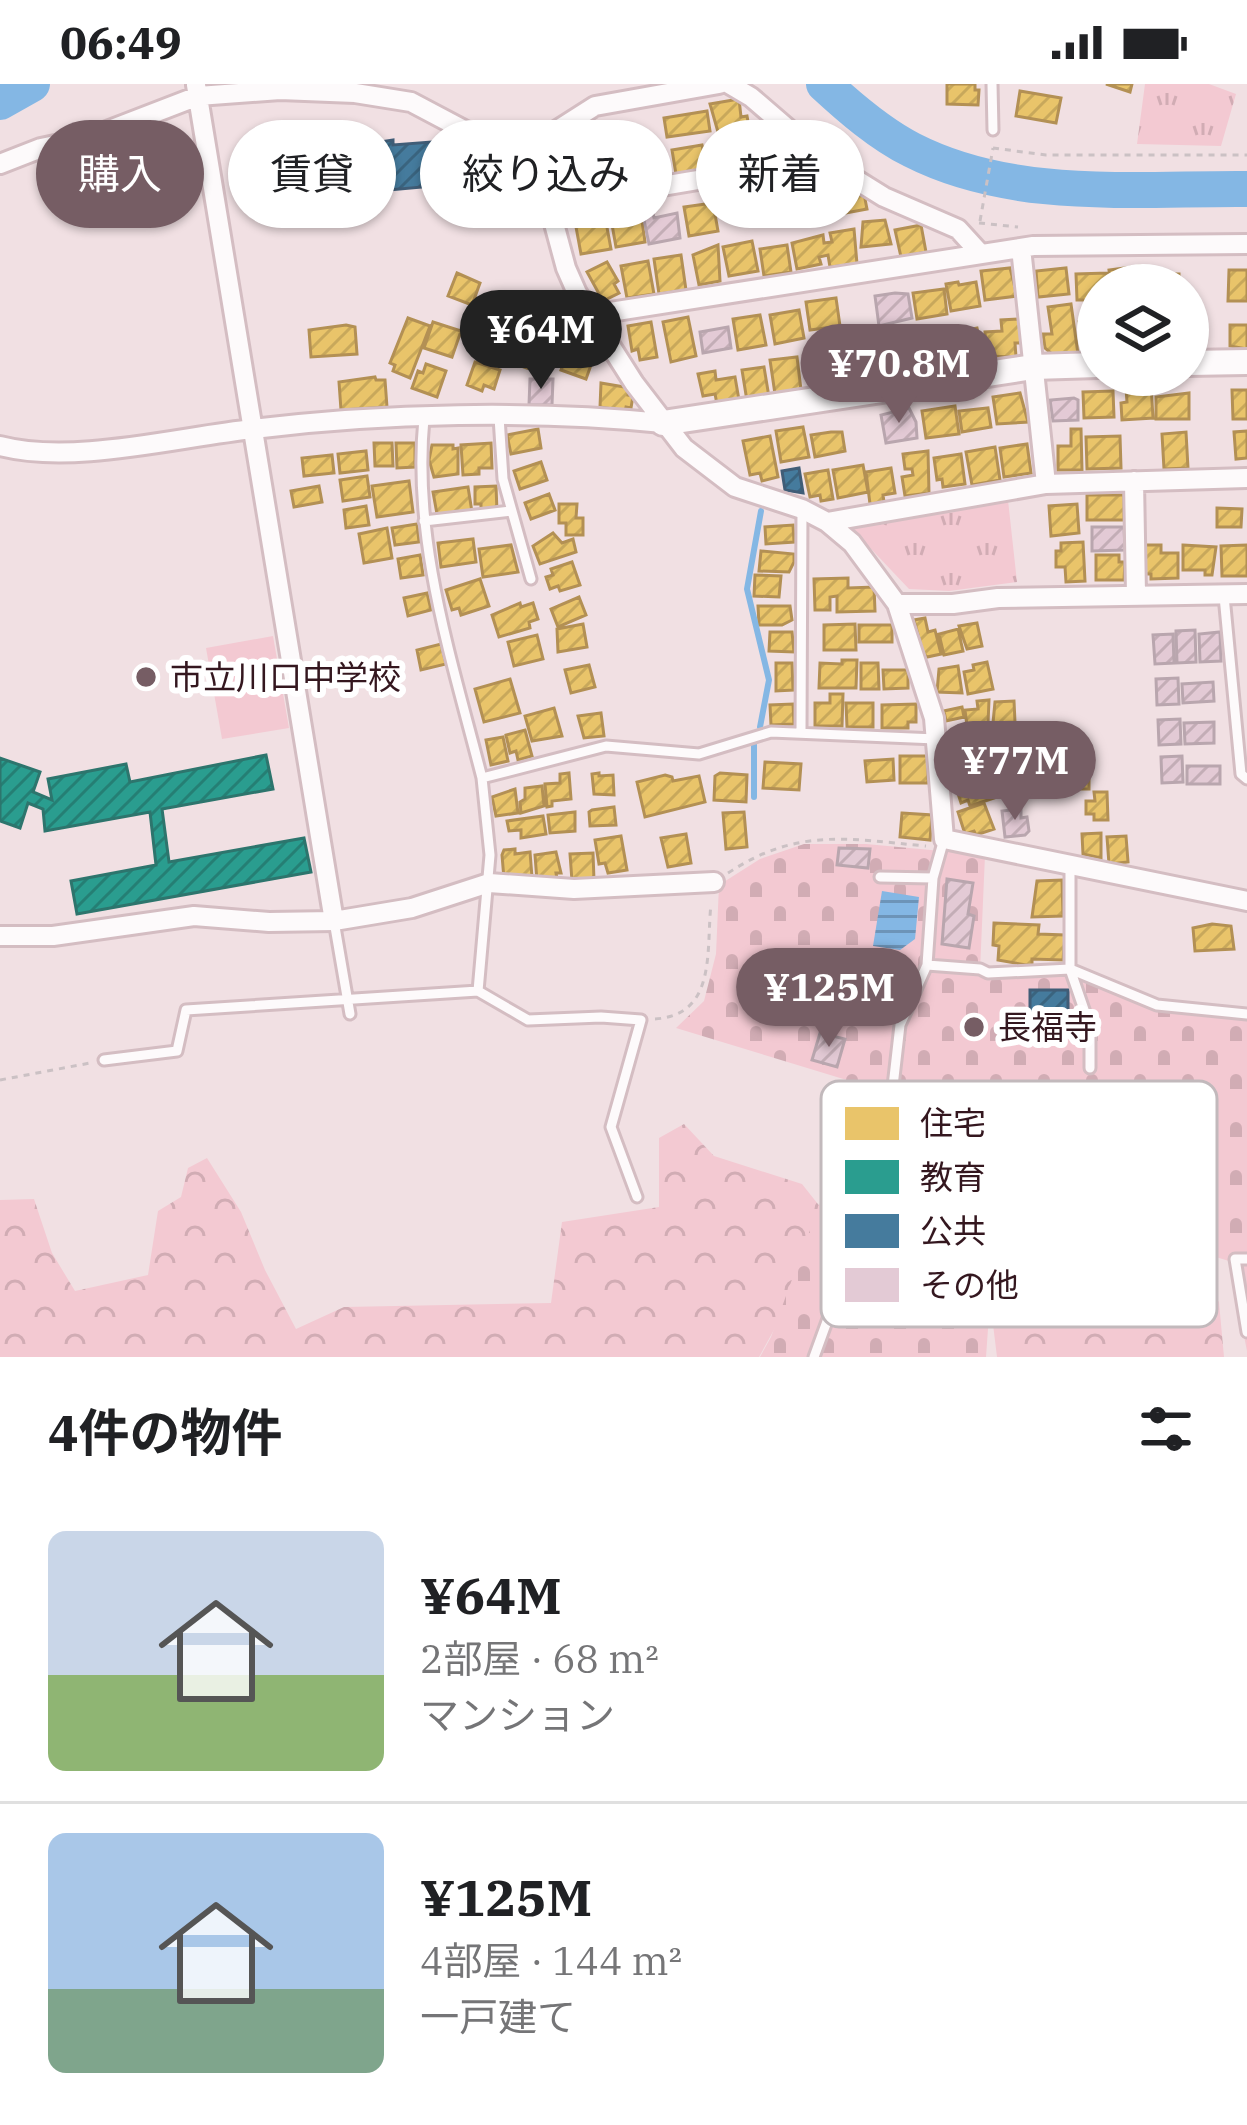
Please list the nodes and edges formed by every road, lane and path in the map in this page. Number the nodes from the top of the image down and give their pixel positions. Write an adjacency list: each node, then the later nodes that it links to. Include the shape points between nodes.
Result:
1 (719, 84): 6 (street, via 595,106)
2 (729, 84): 7 (street)
3 (992, 84): 8 (lane)
4 (197, 90): 5 (street, via 355,93 411,102); 10 (street, via 89,138); 24 (street)
5 (445, 120)
6 (573, 120)
7 (778, 120)
8 (993, 130)
9 (1247, 155): 13 (path, via 993,148 979,223)
10 (0, 164)
11 (864, 185): 15 (street, via 958,229)
12 (555, 228): 16 (street)
13 (1020, 238): 14 (street); 15 (street); 20 (street)
14 (1247, 244)
15 (979, 252): 16 (street)
16 (591, 316): 23 (street)
17 (1247, 362): 18 (street)
18 (1209, 363)
19 (1077, 366): 20 (street)
20 (1033, 367): 23 (street); 28 (street)
21 (499, 417): 22 (street); 23 (street); 30 (lane)
22 (424, 418): 24 (street); 31 (lane)
23 (663, 423): 29 (street, via 735,487)
24 (252, 429): 25 (street, via 62,452); 49 (street)
25 (0, 446)
26 (1247, 478): 27 (street)
27 (1134, 481): 28 (street); 34 (street)
28 (1046, 484): 32 (street)
29 (802, 509): 32 (street); 38 (lane)
30 (511, 511): 31 (lane); 33 (lane)
31 (424, 521): 40 (lane)
32 (827, 522): 37 (street)
33 (531, 579)
34 (1136, 594): 36 (street); 37 (street)
35 (1247, 594): 36 (street)
36 (1224, 595): 41 (lane)
37 (898, 604): 39 (street)
38 (801, 731): 39 (lane); 40 (lane, via 699,754 606,746)
39 (938, 739): 42 (street)
40 (482, 778): 47 (lane)
41 (1247, 778)
42 (941, 843): 43 (street); 45 (lane); 46 (path, via 800,839)
43 (1070, 868): 48 (street); 52 (lane)
44 (880, 877): 45 (lane)
45 (933, 878): 51 (lane)
46 (714, 882): 47 (street, via 596,889); 57 (path, via 698,998 685,1013)
47 (489, 883): 49 (street); 53 (lane)
48 (1247, 901)
49 (334, 921): 50 (street, via 194,916); 54 (lane)
50 (0, 936)
51 (927, 965): 52 (lane, via 988,973); 61 (lane, via 900,1025)
52 (1070, 969): 56 (lane, via 1157,1005); 59 (lane, via 1090,1027)
53 (478, 991): 54 (lane); 62 (lane, via 528,1020 641,1020 611,1127)
54 (348, 997): 55 (lane); 58 (lane, via 186,1010 177,1051)
55 (350, 1014)
56 (1247, 1014)
57 (665, 1018)
58 (104, 1060): 60 (path)
59 (1090, 1068)
60 (0, 1080)
61 (894, 1081)
62 (637, 1196)
63 (1247, 1259): 65 (lane, via 1235,1258)
64 (825, 1327): 66 (lane)
65 (1247, 1332)
66 (814, 1357)

